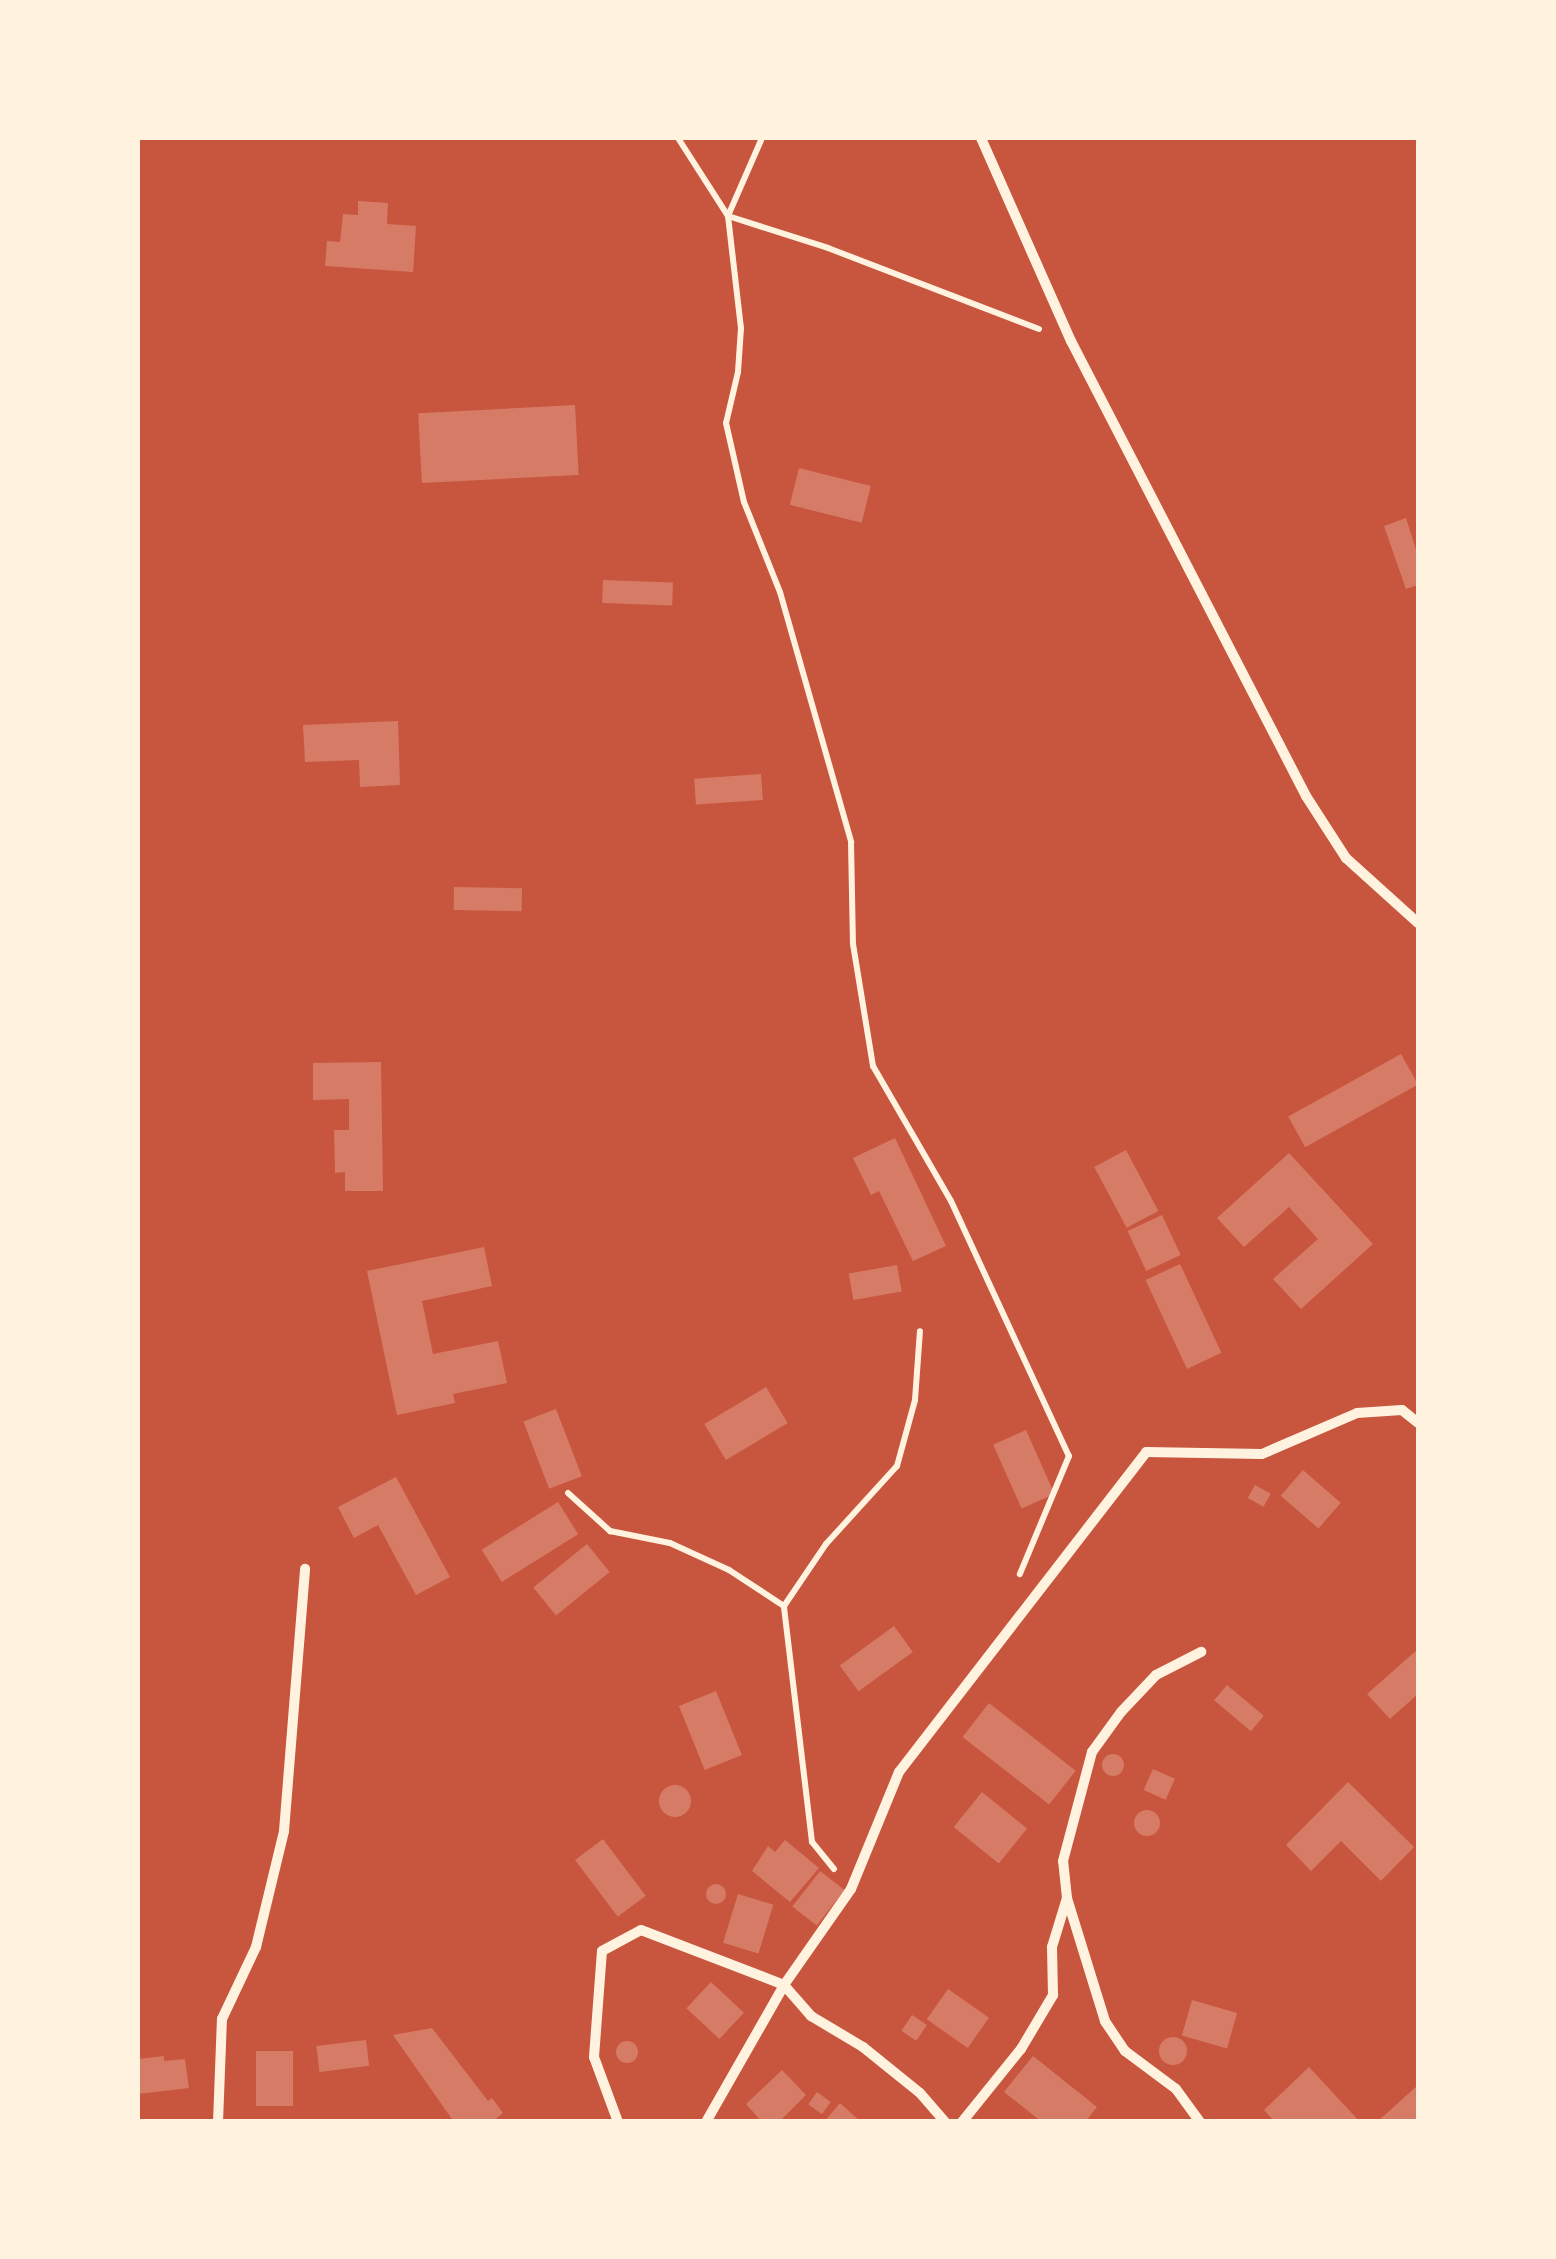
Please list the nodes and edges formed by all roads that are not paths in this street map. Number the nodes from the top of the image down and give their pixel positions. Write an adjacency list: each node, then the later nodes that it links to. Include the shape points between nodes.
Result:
1 (981, 138): 2 (street, via 1070,341 1306,796 1346,858)
2 (1418, 923)
3 (1418, 1422): 7 (street, via 1402,1410 1357,1414 1262,1454 1146,1452 899,1772 850,1889)
4 (305, 1569): 8 (street, via 284,1832 256,1947 222,2019)
5 (1201, 1652): 6 (street, via 1156,1675 1092,1752 1063,1861)
6 (1067, 1898): 12 (street, via 1052,1947 1053,1995); 13 (street, via 1105,2022 1125,2052 1176,2090)
7 (784, 1985): 9 (street, via 641,1930 602,1951 594,2057); 10 (street); 11 (street, via 811,2016 863,2047)
8 (218, 2122)
9 (618, 2122)
10 (706, 2122)
11 (945, 2122)
12 (962, 2122)
13 (1200, 2122)

